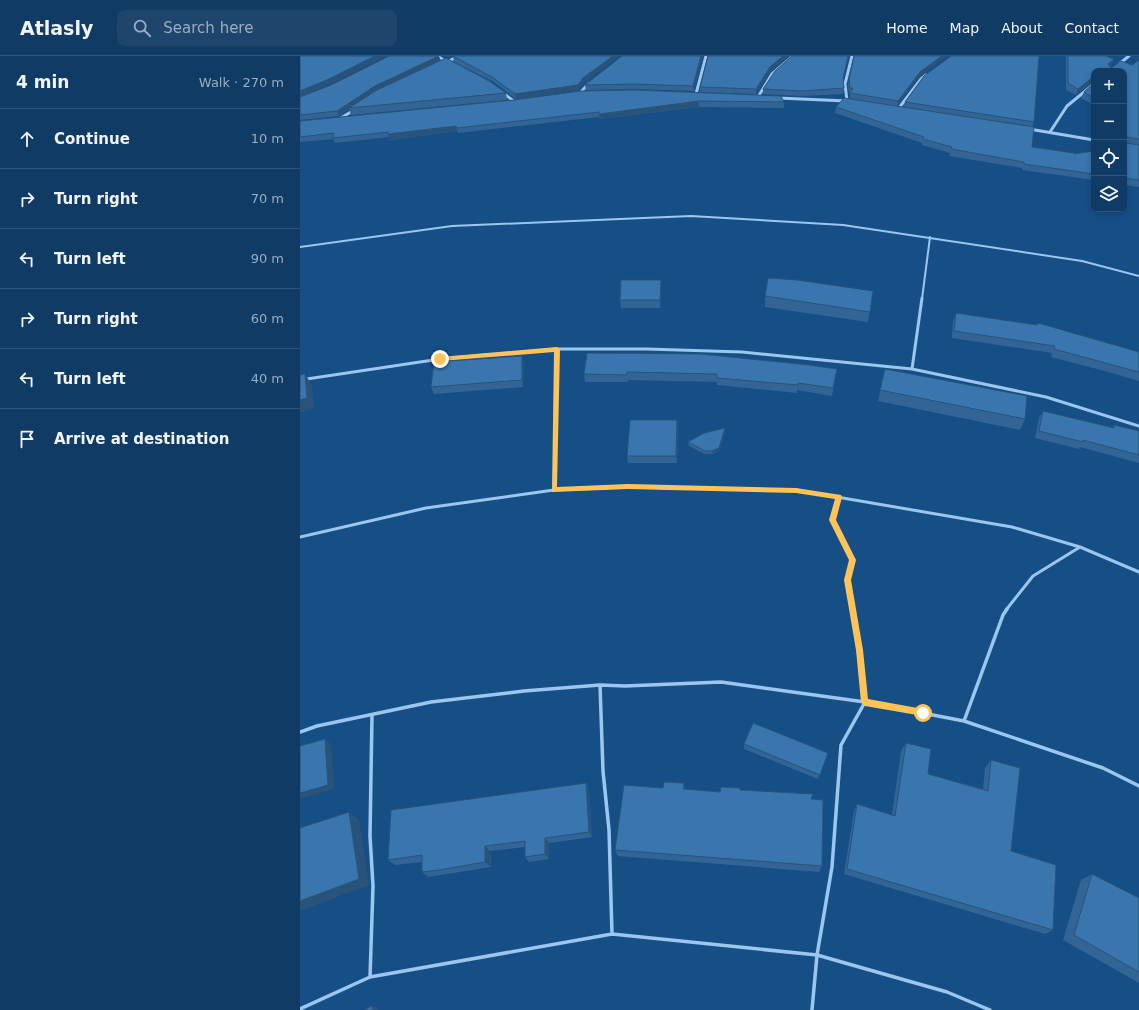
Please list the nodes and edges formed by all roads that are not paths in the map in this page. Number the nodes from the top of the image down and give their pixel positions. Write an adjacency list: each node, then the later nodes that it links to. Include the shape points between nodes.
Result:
1 (437, 56): 7 (street)
2 (459, 56): 7 (street)
3 (706, 56): 19 (street)
4 (793, 56): 22 (street, via 777,68 764,84)
5 (852, 56): 26 (street, via 845,84)
6 (1129, 56): 10 (street)
7 (447, 62): 8 (street); 9 (street)
8 (452, 64)
9 (440, 65)
10 (1114, 67)
11 (932, 72): 32 (street, via 921,79)
12 (593, 80): 15 (street)
13 (1091, 86): 38 (street, via 1067,106)
14 (497, 89): 28 (street)
15 (580, 93): 16 (street); 17 (street)
16 (588, 93)
17 (573, 94)
18 (690, 94): 19 (street)
19 (696, 94): 20 (street)
20 (704, 94)
21 (751, 97): 22 (street)
22 (758, 97): 23 (street)
23 (766, 97)
24 (773, 98): 26 (street)
25 (522, 101): 28 (street)
26 (847, 101): 29 (street)
27 (507, 102): 28 (street)
28 (515, 102)
29 (854, 102)
30 (360, 106): 35 (street)
31 (891, 107): 32 (street)
32 (899, 108): 33 (street)
33 (906, 109)
34 (348, 118): 35 (street)
35 (340, 119): 36 (street)
36 (334, 120)
37 (1028, 129): 38 (street)
38 (1050, 132): 39 (street)
39 (1091, 139)
40 (930, 238): 41 (lane, via 843,226 691,216 452,226); 42 (lane, via 1082,261); 44 (lane)
41 (300, 247)
42 (1139, 276)
43 (557, 349): 44 (lane, via 742,352); 45 (lane, via 440,359); 47 (lane)
44 (912, 369): 46 (lane, via 1046,397)
45 (300, 380)
46 (1139, 426)
47 (554, 490): 48 (lane, via 628,487 796,490); 49 (lane, via 426,508)
48 (839, 497): 50 (lane, via 1012,527); 53 (lane, via 832,520 852,560 848,580)
49 (300, 537)
50 (1080, 547): 51 (lane); 55 (lane, via 1033,576 1003,615)
51 (1139, 572)
52 (600, 685): 53 (lane, via 721,682); 54 (lane, via 431,702); 58 (lane, via 603,771 609,830)
53 (865, 702): 55 (lane); 59 (lane, via 841,745 832,867)
54 (372, 715): 56 (lane); 60 (lane, via 370,836 373,886)
55 (964, 721): 57 (lane, via 1103,768)
56 (300, 732)
57 (1139, 786)
58 (612, 934): 59 (lane); 60 (lane)
59 (817, 955): 62 (lane); 63 (lane, via 947,992)
60 (370, 976): 61 (lane)
61 (300, 1009)
62 (812, 1010)
63 (990, 1010)

